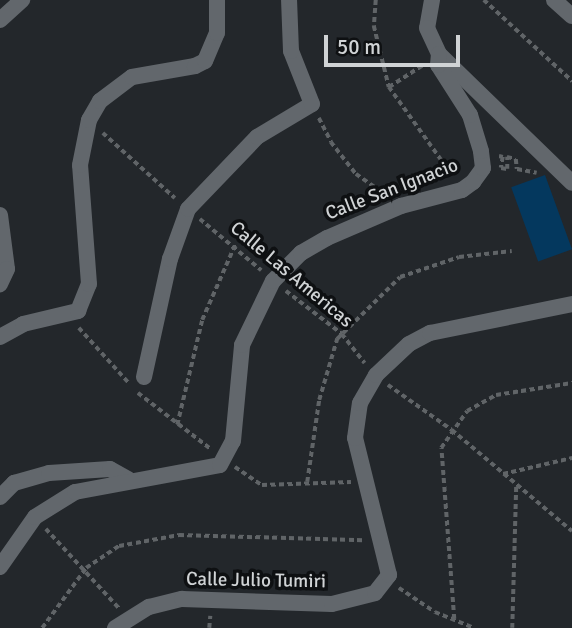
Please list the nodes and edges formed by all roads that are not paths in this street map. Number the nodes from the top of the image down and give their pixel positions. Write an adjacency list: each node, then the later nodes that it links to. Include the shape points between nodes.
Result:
1 (22, 0): 7 (street)
2 (217, 0): 13 (street, via 217,33 205,61 132,77 100,101 89,120 80,165 89,284 78,311 23,324)
3 (289, 0): 14 (street, via 291,51 312,104 257,137 188,209 170,259)
4 (432, 0): 8 (street, Calle San Ignacio, via 427,28)
5 (554, 0): 6 (street)
6 (572, 16)
7 (0, 20)
8 (439, 54): 9 (street); 15 (street, Calle San Ignacio, via 440,72 470,115 483,168 462,190 401,206 302,253 273,281 242,345 233,441 225,459 212,467)
9 (572, 183)
10 (0, 215): 11 (street, via 7,269)
11 (0, 284)
12 (572, 304): 18 (street, Calle Julio Tumiri, via 430,333 409,344 376,375 360,403 355,438 389,575 375,593 332,604 182,599)
13 (0, 337)
14 (144, 377)
15 (128, 479): 16 (street, via 110,469 49,473 14,483); 17 (street, via 75,492 35,517)
16 (0, 497)
17 (0, 567)
18 (121, 623)

